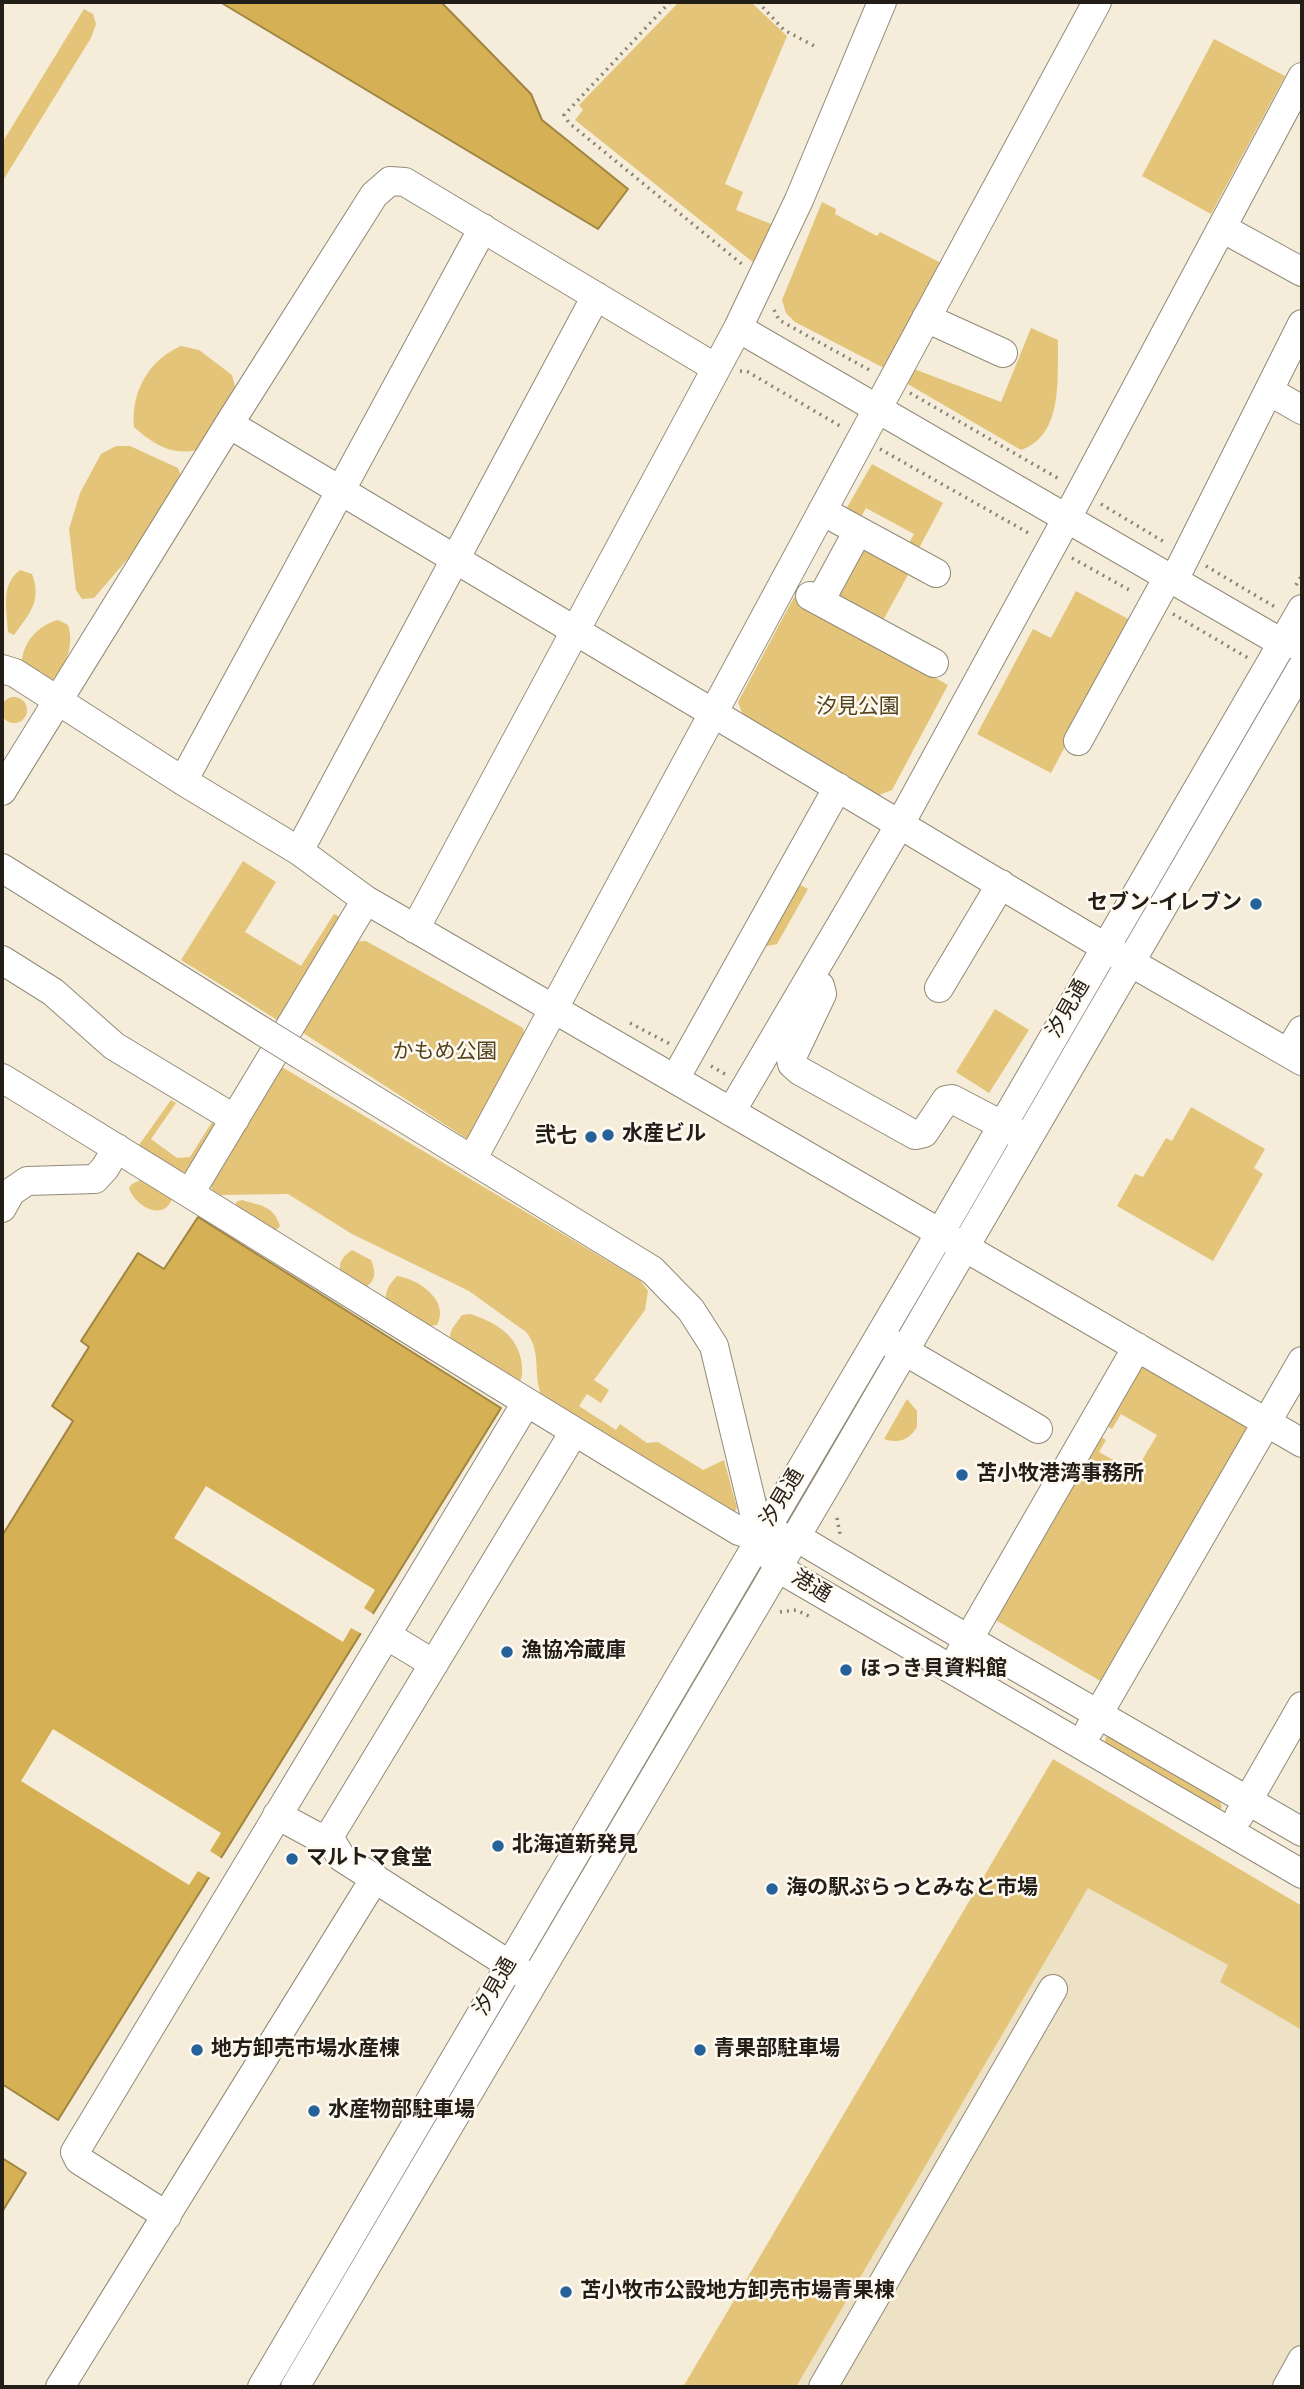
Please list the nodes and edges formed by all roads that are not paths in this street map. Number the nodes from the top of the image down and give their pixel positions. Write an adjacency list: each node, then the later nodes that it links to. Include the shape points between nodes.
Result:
1 (881, 2): 10 (street, via 799,200)
2 (1097, 2): 8 (street)
3 (1302, 77): 5 (street)
4 (483, 228): 7 (street); 16 (street, via 405,182 390,181 374,195); 17 (street)
5 (1222, 228): 6 (street); 19 (street)
6 (1302, 272)
7 (596, 296): 12 (street); 21 (street)
8 (926, 318): 11 (street); 14 (street)
9 (1302, 324): 13 (street)
10 (738, 328): 12 (street); 14 (street)
11 (1003, 353)
12 (716, 368): 25 (street)
13 (1269, 391): 15 (street); 23 (street)
14 (877, 409): 18 (street); 19 (street)
15 (1302, 410)
16 (229, 424): 17 (street); 29 (street)
17 (341, 491): 21 (street); 32 (street)
18 (822, 511): 20 (street); 30 (street)
19 (1067, 519): 23 (street); 35 (street)
20 (858, 531): 22 (street); 27 (street, via 815,598)
21 (455, 559): 25 (street); 36 (street)
22 (936, 573)
23 (1171, 579): 26 (street); 31 (street)
24 (1302, 608): 26 (street, 汐見通)
25 (575, 631): 30 (street); 40 (street)
26 (1298, 660): 41 (street, 汐見通); 43 (street, 汐見通)
27 (934, 663)
28 (2, 669): 29 (street)
29 (57, 701): 32 (street); 34 (street)
30 (713, 713): 33 (street); 46 (street)
31 (1078, 741)
32 (183, 781): 36 (street)
33 (838, 787): 35 (street); 49 (street)
34 (2, 791)
35 (900, 824): 38 (street); 44 (street)
36 (299, 851): 39 (street)
37 (2, 868): 55 (street, bridge)
38 (1001, 884): 41 (street); 45 (street)
39 (366, 900): 40 (street); 51 (street)
40 (415, 929): 46 (street)
41 (1104, 946): 43 (street); 52 (street, 汐見通)
42 (2, 960): 51 (street, via 53,992 114,1046)
43 (1130, 962): 47 (street); 53 (street, 汐見通)
44 (809, 979): 50 (street); 52 (street, via 820,986 822,994 791,1059 800,1071 915,1135 924,1133 946,1100 952,1099)
45 (939, 988)
46 (554, 1009): 49 (street); 55 (street)
47 (1298, 1048)
48 (2, 1078): 54 (street)
49 (675, 1079): 50 (street)
50 (731, 1112): 58 (street)
51 (234, 1119): 56 (street)
52 (1002, 1125): 53 (street); 58 (street, 汐見通)
53 (1028, 1138): 59 (street, 汐見通)
54 (117, 1148): 56 (street); 57 (street, via 95,1179 27,1181 11,1192)
55 (472, 1160): 70 (street, via 652,1270 691,1310 714,1346)
56 (190, 1193): 64 (street)
57 (2, 1208)
58 (940, 1233): 59 (street); 60 (street, 汐見通)
59 (965, 1247): 61 (street); 62 (street, 汐見通)
60 (879, 1336): 62 (street); 70 (street, 汐見通)
61 (1137, 1347): 65 (street); 73 (street)
62 (904, 1351): 66 (street); 69 (street, 汐見通)
63 (1302, 1361): 65 (street)
64 (526, 1403): 67 (street); 72 (street)
65 (1267, 1422): 68 (street); 77 (street)
66 (1038, 1429)
67 (574, 1432): 70 (street, via 739,1531); 74 (street)
68 (1302, 1443)
69 (796, 1537): 70 (street, 港通); 71 (street, 汐見通); 73 (street, 港通)
70 (760, 1538): 71 (street, 港通); 86 (street, 汐見通)
71 (778, 1568): 75 (street, 港通); 87 (street, 汐見通)
72 (386, 1635): 74 (street); 80 (street)
73 (968, 1639): 75 (street); 77 (street, 港通)
74 (434, 1664): 83 (street)
75 (951, 1669): 78 (street, 港通)
76 (1302, 1706): 79 (street)
77 (1098, 1714): 78 (street); 79 (street, 港通)
78 (1080, 1745): 81 (street, 港通)
79 (1248, 1800): 81 (street); 82 (street, 港通)
80 (277, 1815): 83 (street, via 316,1836); 89 (street, via 75,2152 79,2161)
81 (1229, 1832): 84 (street, 港通)
82 (1302, 1832)
83 (329, 1837): 85 (street, via 341,1857)
84 (1302, 1874)
85 (375, 1878): 86 (street); 89 (street)
86 (509, 1964): 87 (street); 92 (street, 汐見通)
87 (535, 1981): 93 (street, 汐見通)
88 (1053, 1989): 94 (street)
89 (166, 2216): 91 (street)
90 (1302, 2360): 95 (street)
91 (60, 2387)
92 (262, 2387)
93 (295, 2387)
94 (823, 2387)
95 (1287, 2387)

